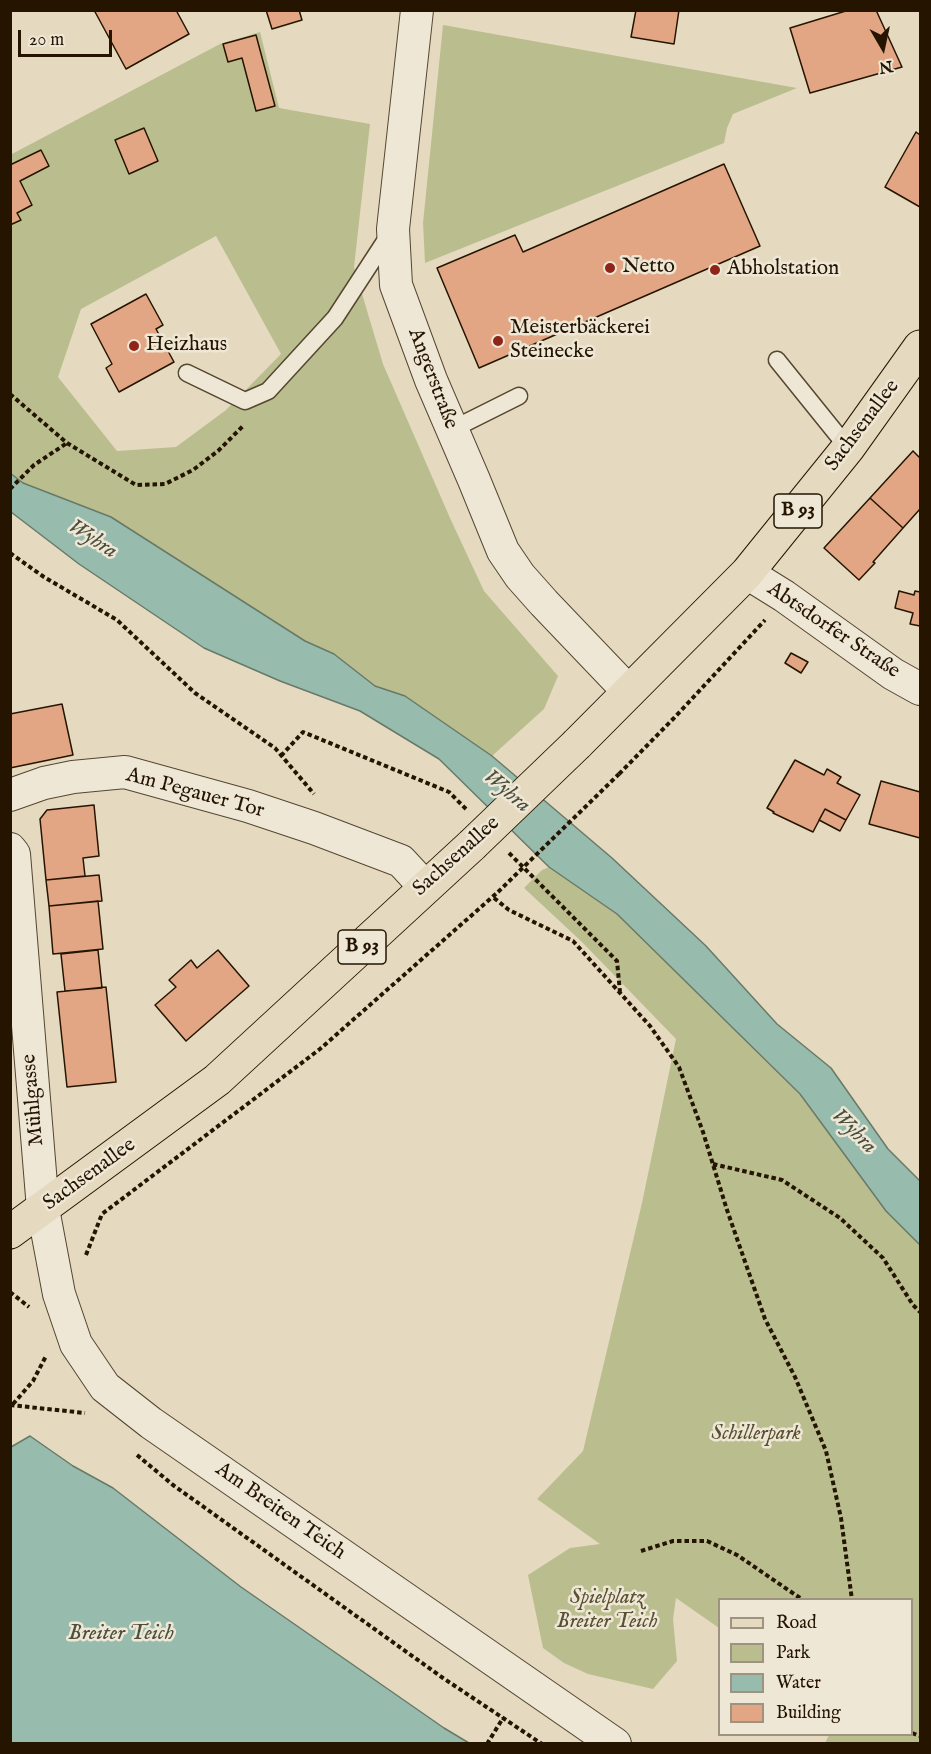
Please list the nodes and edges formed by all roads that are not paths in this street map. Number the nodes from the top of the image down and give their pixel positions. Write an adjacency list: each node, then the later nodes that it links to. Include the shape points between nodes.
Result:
1 (417, 10): 2 (street, Angerstraße)
2 (393, 229): 5 (lane, via 334,318 268,391 244,401); 7 (street, Angerstraße, via 396,285)
3 (921, 347): 8 (main road, Sachsenallee / B 93)
4 (777, 360): 8 (lane)
5 (187, 373)
6 (519, 396): 7 (lane)
7 (452, 430): 12 (street, Angerstraße, via 503,551 544,603)
8 (848, 448): 9 (main road, Sachsenallee / B 93)
9 (747, 573): 10 (street, Abtsdorfer Straße); 12 (main road, Sachsenallee / B 93)
10 (907, 674): 11 (street, Abtsdorfer Straße)
11 (921, 689)
12 (629, 692): 15 (main road, Sachsenallee / B 93, bridge)
13 (10, 795): 15 (street, Am Pegauer Tor, via 73,777 125,772 248,806 401,861)
14 (10, 849): 16 (street, Mühlgasse, via 14,854)
15 (425, 886): 16 (main road, Sachsenallee / B 93, via 218,1080)
16 (43, 1209): 17 (main road, Sachsenallee / B 93); 18 (street, Am Breiten Teich, via 59,1294 76,1344 105,1387 151,1423)
17 (10, 1232)
18 (615, 1743)

